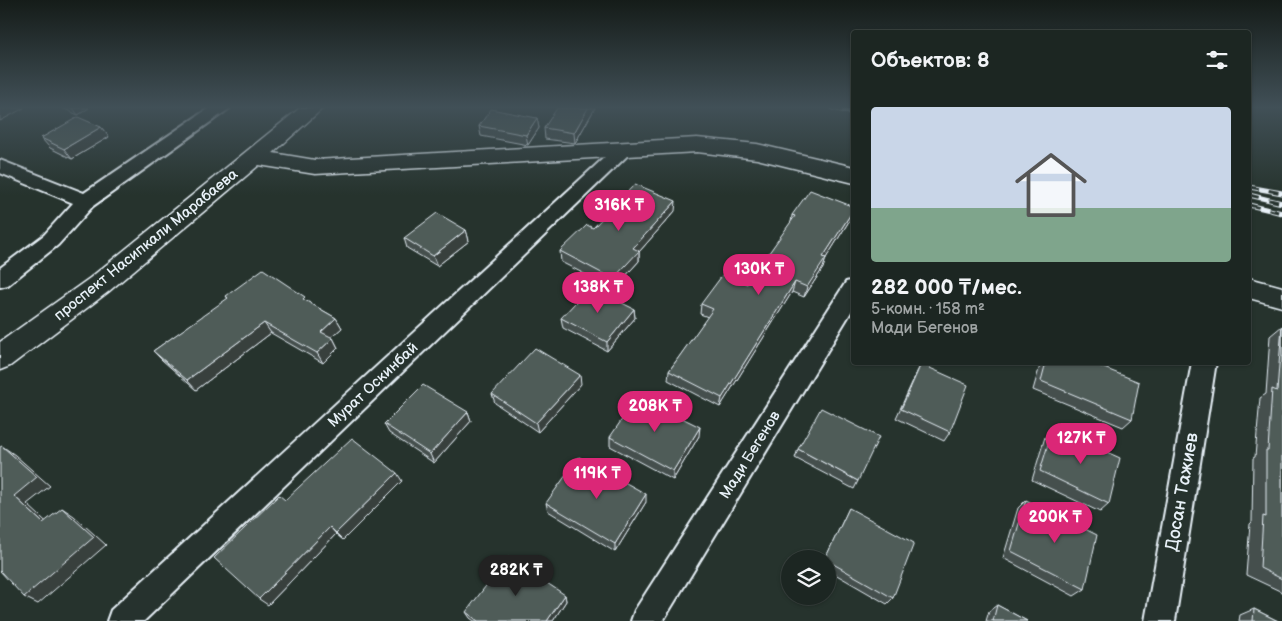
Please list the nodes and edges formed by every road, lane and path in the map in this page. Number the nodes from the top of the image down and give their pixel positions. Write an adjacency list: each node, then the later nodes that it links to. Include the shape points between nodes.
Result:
1 (179, 137): 7 (street)
2 (279, 137): 4 (street, проспект Насипкали Марабаева)
3 (624, 149): 4 (street, via 315,167); 6 (street, via 731,146 777,154); 14 (street, Мурат Оскинбай)
4 (255, 157): 12 (street, проспект Насипкали Марабаева, via 99,285)
5 (0, 166): 7 (street)
6 (851, 174)
7 (86, 201): 8 (street, via 51,240)
8 (0, 279)
9 (1251, 289): 11 (street)
10 (851, 293): 15 (street, Мади Бегенов)
11 (1282, 297)
12 (0, 358)
13 (1203, 365): 16 (street, Досан Тажиев)
14 (122, 621)
15 (646, 621)
16 (1160, 621)

